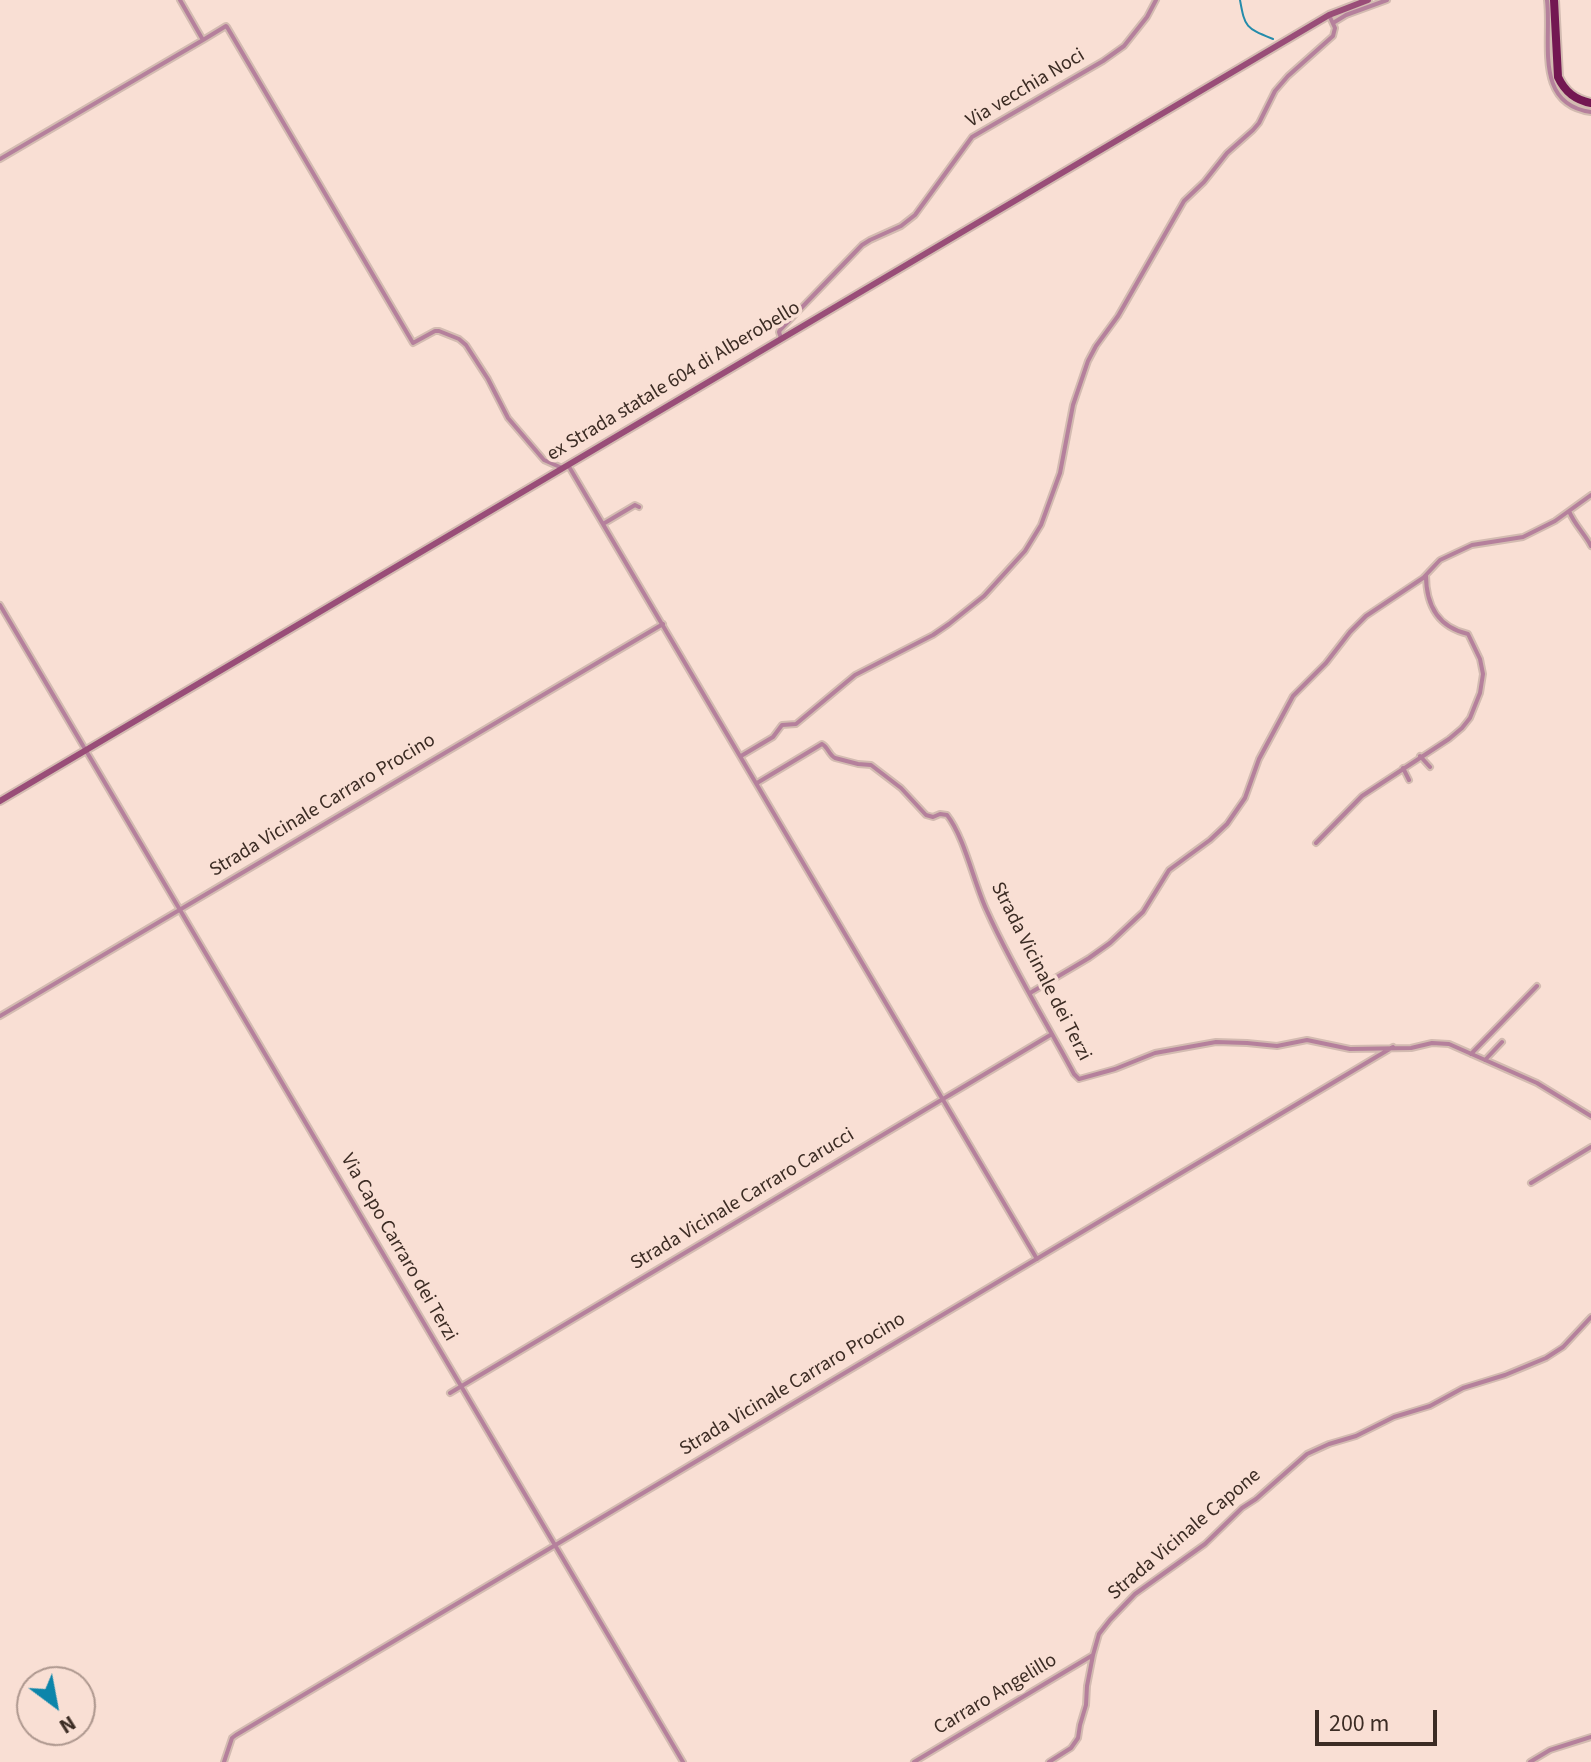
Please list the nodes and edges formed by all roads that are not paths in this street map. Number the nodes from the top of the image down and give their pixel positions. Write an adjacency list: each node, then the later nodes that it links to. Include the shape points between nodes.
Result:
1 (180, 0): 8 (street)
2 (1156, 0): 12 (street, Via vecchia Noci, via 1136,34 1115,53 972,137 920,210 862,245 780,330)
3 (1368, 0): 6 (main road, ex Strada statale 604 di Alberobello)
4 (1387, 0): 7 (street)
5 (1552, 1): 9 (highway, via 1558,77 1574,97); 10 (street, via 1549,74 1567,103)
6 (1329, 15): 7 (street); 12 (main road, ex Strada statale 604 di Alberobello)
7 (1333, 23): 23 (street, via 1333,36 1280,85 1259,123 1184,201 1092,353 1073,405 1060,473 1025,551 960,617 855,675 796,724 785,724)
8 (203, 40): 11 (street); 13 (street, via 227,27 413,343 435,331 463,342 508,418 544,460)
9 (1591, 103)
10 (1591, 112)
11 (0, 159)
12 (781, 338): 13 (main road, ex Strada statale 604 di Alberobello)
13 (565, 466): 17 (street); 22 (main road, ex Strada statale 604 di Alberobello)
14 (1591, 495): 16 (street)
15 (639, 507): 17 (street)
16 (1569, 511): 18 (street); 19 (street, via 1523,537 1460,550)
17 (603, 524): 21 (street)
18 (1591, 546)
19 (1426, 575): 24 (street, via 1437,617 1472,639 1483,683 1465,724); 33 (street, via 1366,616 1296,693 1259,759 1243,803 1227,824 1169,870 1143,912 1110,943)
20 (0, 605): 22 (street, Via Capo Carraro dei Terzi)
21 (663, 624): 23 (street); 31 (street, Strada Vicinale Carraro Procino)
22 (85, 750): 29 (main road, ex Strada statale 604 di Alberobello); 31 (street, Via Capo Carraro dei Terzi)
23 (741, 756): 28 (street)
24 (1420, 756): 25 (street); 26 (street)
25 (1430, 767)
26 (1403, 768): 27 (street); 30 (street, via 1362,796)
27 (1409, 780)
28 (757, 783): 33 (street, Strada Vicinale dei Terzi, via 822,744 832,757 871,765 926,815 947,815 987,911); 40 (street)
29 (0, 801)
30 (1316, 843)
31 (180, 910): 34 (street, Strada Vicinale Carraro Procino); 46 (street, Via Capo Carraro dei Terzi)
32 (1537, 986): 38 (street)
33 (1030, 993): 35 (street, Strada Vicinale dei Terzi)
34 (0, 1016)
35 (1052, 1034): 37 (street, Strada Vicinale dei Terzi, via 1079,1079 1155,1053 1216,1042 1277,1046 1307,1040 1350,1049); 40 (street, Strada Vicinale Carraro Carucci)
36 (1502, 1042): 39 (street)
37 (1393, 1047): 38 (street, Strada Vicinale dei Terzi, via 1439,1043); 44 (street, Strada Vicinale Carraro Procino)
38 (1471, 1054): 39 (street, Strada Vicinale dei Terzi)
39 (1485, 1060): 41 (street, Strada Vicinale dei Terzi)
40 (943, 1100): 44 (street); 46 (street, Strada Vicinale Carraro Carucci)
41 (1591, 1116)
42 (1591, 1147): 43 (street)
43 (1531, 1183)
44 (1037, 1259): 48 (street, Strada Vicinale Carraro Procino)
45 (1591, 1317): 49 (street, Strada Vicinale Capone, via 1563,1347 1529,1367 1463,1388 1307,1454 1205,1544 1135,1594 1099,1634)
46 (461, 1386): 47 (street, Strada Vicinale Carraro Carucci); 48 (street, Via Capo Carraro dei Terzi)
47 (450, 1393)
48 (555, 1545): 51 (street, Strada Vicinale Carraro Procino, via 236,1735); 52 (street, Via Capo Carraro dei Terzi)
49 (1093, 1655): 53 (street, Carraro Angelillo); 54 (street, Strada Vicinale Capone, via 1078,1738)
50 (1591, 1737): 55 (street)
51 (224, 1762)
52 (683, 1762)
53 (914, 1762)
54 (1049, 1762)
55 (1530, 1762)

